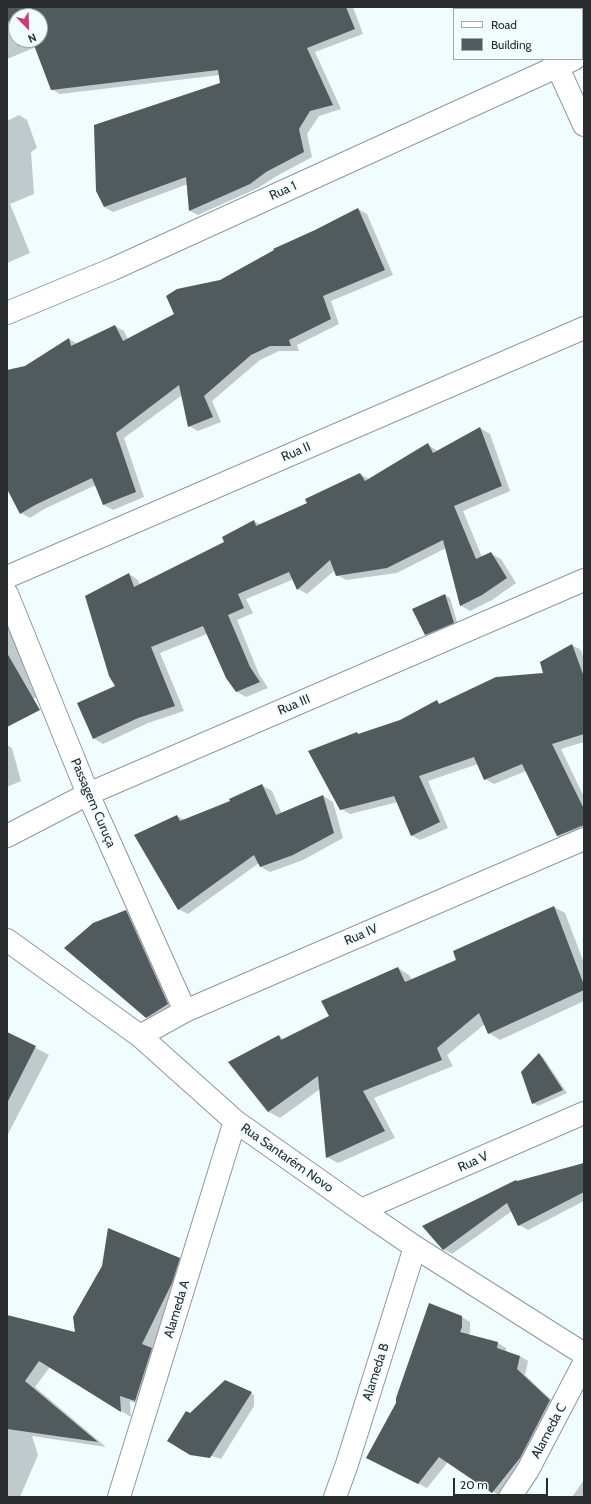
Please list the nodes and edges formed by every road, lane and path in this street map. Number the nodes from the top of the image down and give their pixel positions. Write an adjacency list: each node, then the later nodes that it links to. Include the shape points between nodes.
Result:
1 (562, 62): 2 (street); 3 (street, Rua 1, via 113,269)
2 (584, 125)
3 (7, 313)
4 (584, 328): 5 (street, Rua II)
5 (7, 577)
6 (584, 580): 8 (street, Rua III)
7 (7, 594): 8 (street, Passagem Curuça)
8 (88, 794): 9 (street, Rua III); 12 (street, Passagem Curuça)
9 (7, 836)
10 (584, 839): 12 (street, Rua IV)
11 (7, 940): 13 (street, Rua Santarém Novo)
12 (185, 1011): 13 (street, Rua IV)
13 (140, 1036): 15 (street, Rua Santarém Novo)
14 (584, 1113): 16 (street, Rua V)
15 (235, 1121): 16 (street, Rua Santarém Novo); 20 (street, Alameda A)
16 (361, 1210): 17 (street, Rua Santarém Novo)
17 (415, 1247): 18 (street, Rua Santarém Novo); 21 (street, Alameda B)
18 (584, 1354)
19 (584, 1363): 22 (street, Alameda C, via 528,1470)
20 (119, 1497)
21 (335, 1497)
22 (510, 1497)

